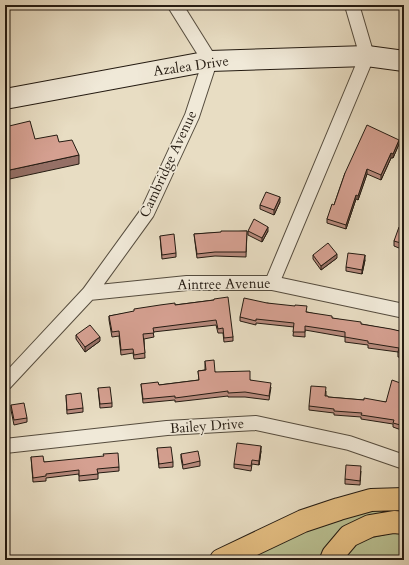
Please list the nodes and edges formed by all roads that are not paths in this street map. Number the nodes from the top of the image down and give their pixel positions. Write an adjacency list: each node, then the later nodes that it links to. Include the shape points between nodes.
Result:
1 (175, 5): 4 (street)
2 (352, 5): 3 (street)
3 (367, 56): 4 (street, Azalea Drive); 5 (street, Azalea Drive); 7 (street)
4 (210, 61): 6 (street, Azalea Drive); 8 (street, Cambridge Avenue, via 192,116 147,213)
5 (404, 61)
6 (5, 99)
7 (272, 282): 8 (street, Aintree Avenue, via 187,283); 9 (street, Aintree Avenue)
8 (89, 293): 10 (street, Cambridge Avenue)
9 (404, 311)
10 (5, 382)
11 (5, 446): 12 (street, Bailey Drive, via 167,428 256,423 349,443)
12 (404, 462)
13 (404, 500): 15 (highway, via 371,500 339,508 303,520)
14 (404, 523): 16 (highway, via 370,526 349,536)
15 (220, 560)
16 (331, 560)

